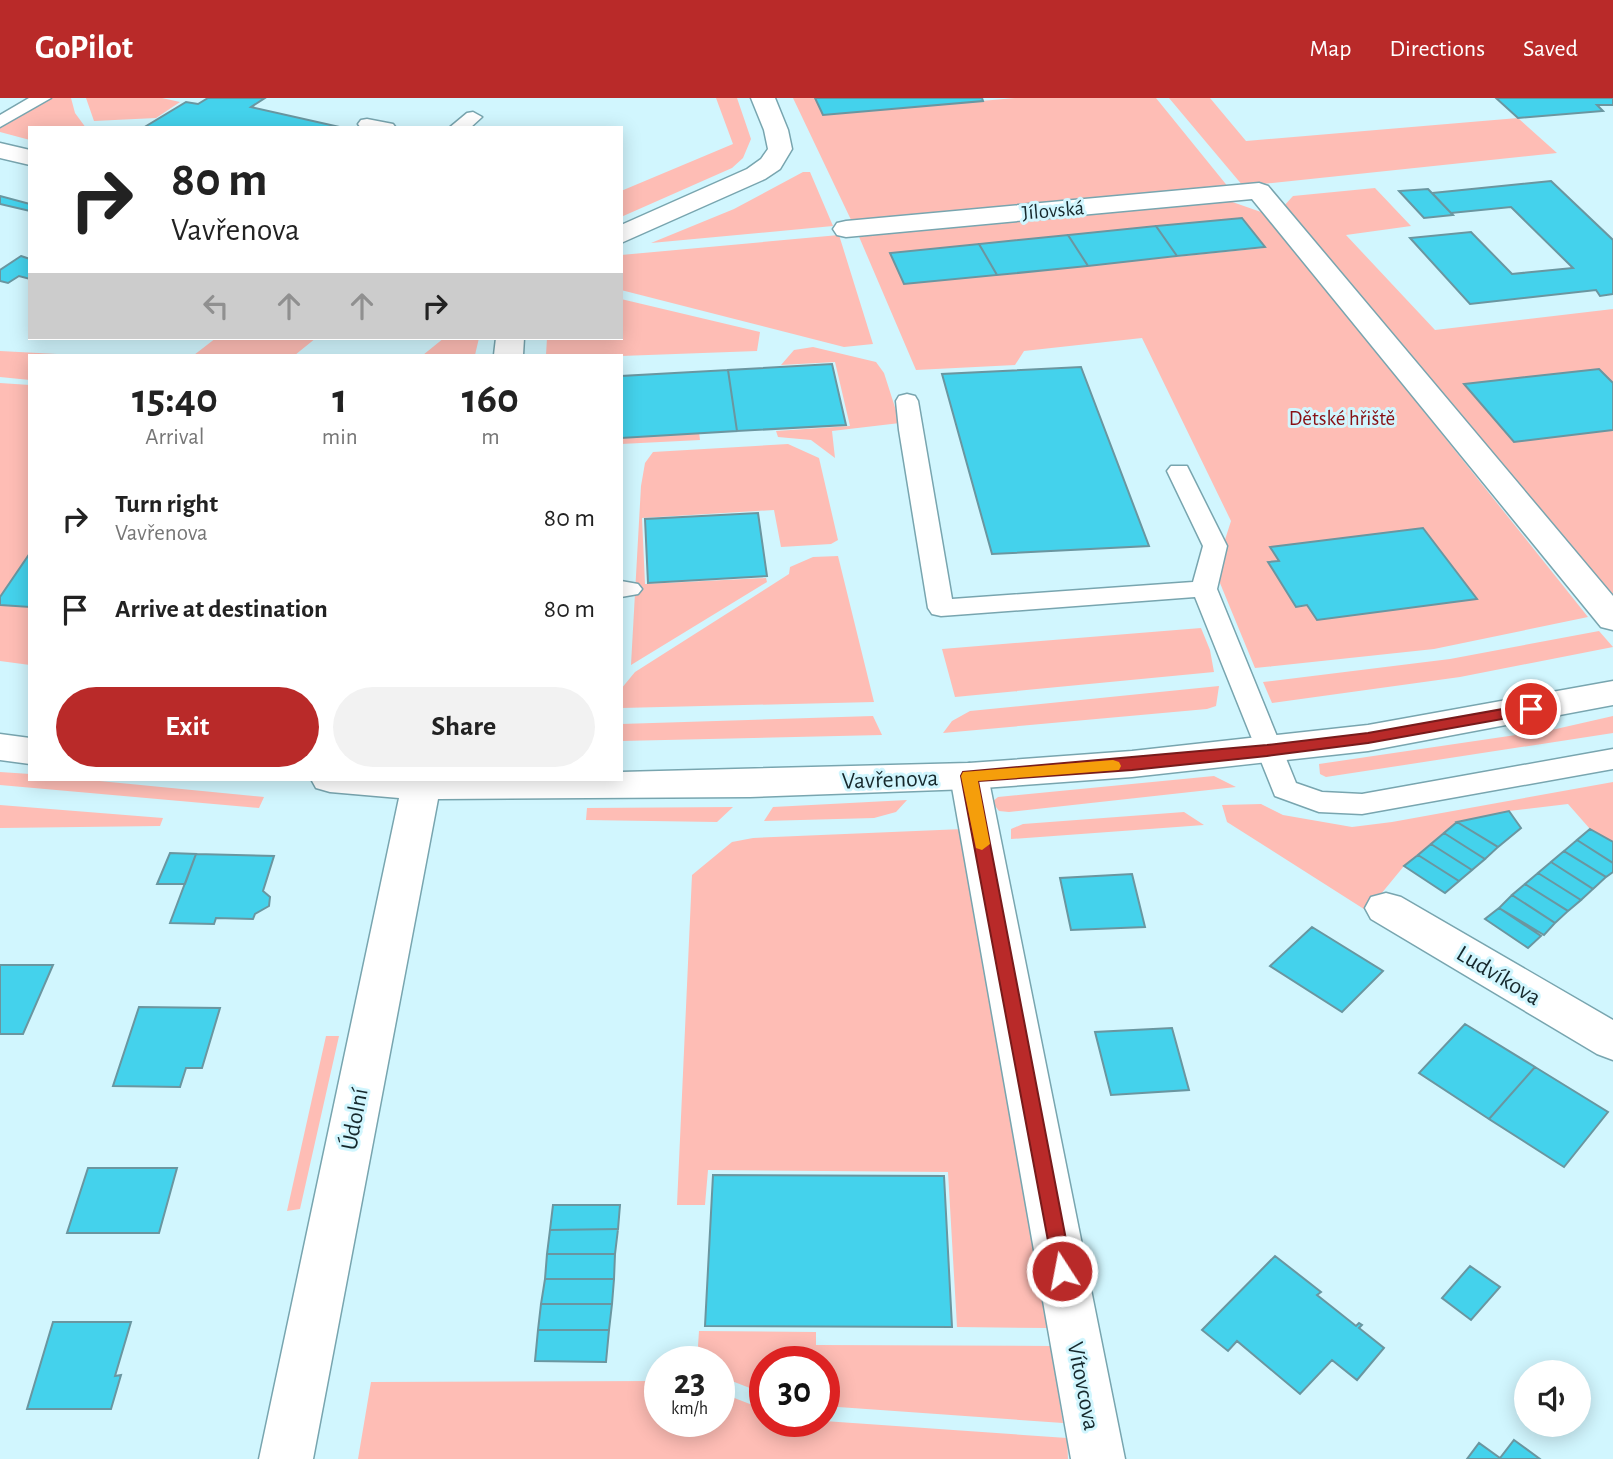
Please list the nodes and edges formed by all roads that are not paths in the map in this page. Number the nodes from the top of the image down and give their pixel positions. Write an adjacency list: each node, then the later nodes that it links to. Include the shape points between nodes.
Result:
1 (42, 98): 4 (lane)
2 (763, 98): 11 (street, via 780,149 771,164)
3 (473, 117): 7 (lane)
4 (0, 122)
5 (367, 124): 6 (lane)
6 (377, 126)
7 (461, 126)
8 (0, 150): 9 (street)
9 (28, 157)
10 (846, 229): 15 (street, Jílovská, via 1259,191)
11 (623, 234)
12 (907, 401): 14 (lane, via 941,608)
13 (1180, 471): 14 (lane, via 1214,546)
14 (1204, 589): 19 (lane)
15 (1613, 619)
16 (1613, 693): 19 (street, Vavřenova)
17 (0, 747): 18 (street)
18 (28, 751)
19 (1267, 751): 20 (lane, via 1284,789 1319,802 1362,804); 21 (street, Vavřenova)
20 (1613, 760)
21 (969, 776): 23 (street, Vavřenova, via 750,784); 27 (street, Vítovcova)
22 (376, 781): 23 (street, Vavřenova)
23 (422, 783): 26 (street, Údolní)
24 (1386, 908): 25 (street, Ludvíkova)
25 (1613, 1042)
26 (286, 1459)
27 (1098, 1459)

